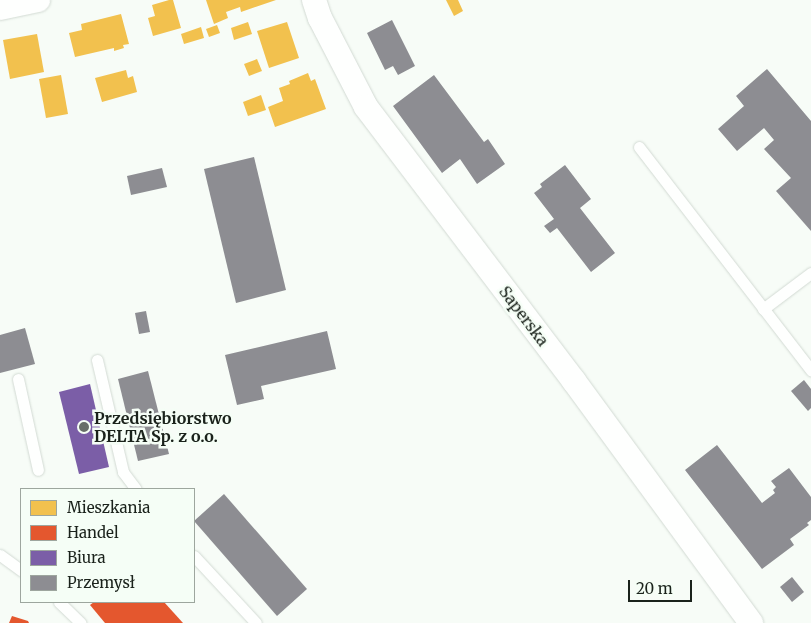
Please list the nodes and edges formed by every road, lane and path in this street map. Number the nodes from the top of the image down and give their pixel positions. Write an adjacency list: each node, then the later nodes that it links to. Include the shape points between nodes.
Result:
1 (38, 0): 3 (street)
2 (314, 0): 18 (street, Saperska, via 366,107)
3 (0, 8)
4 (639, 147): 6 (lane)
5 (811, 273): 6 (lane)
6 (763, 309): 8 (lane)
7 (97, 360): 11 (lane, via 124,472)
8 (811, 370)
9 (18, 379): 10 (lane)
10 (38, 470)
11 (135, 488)
12 (0, 555): 14 (lane)
13 (195, 557): 17 (lane)
14 (20, 569)
15 (60, 603): 16 (lane)
16 (81, 623)
17 (256, 623)
18 (751, 623)

